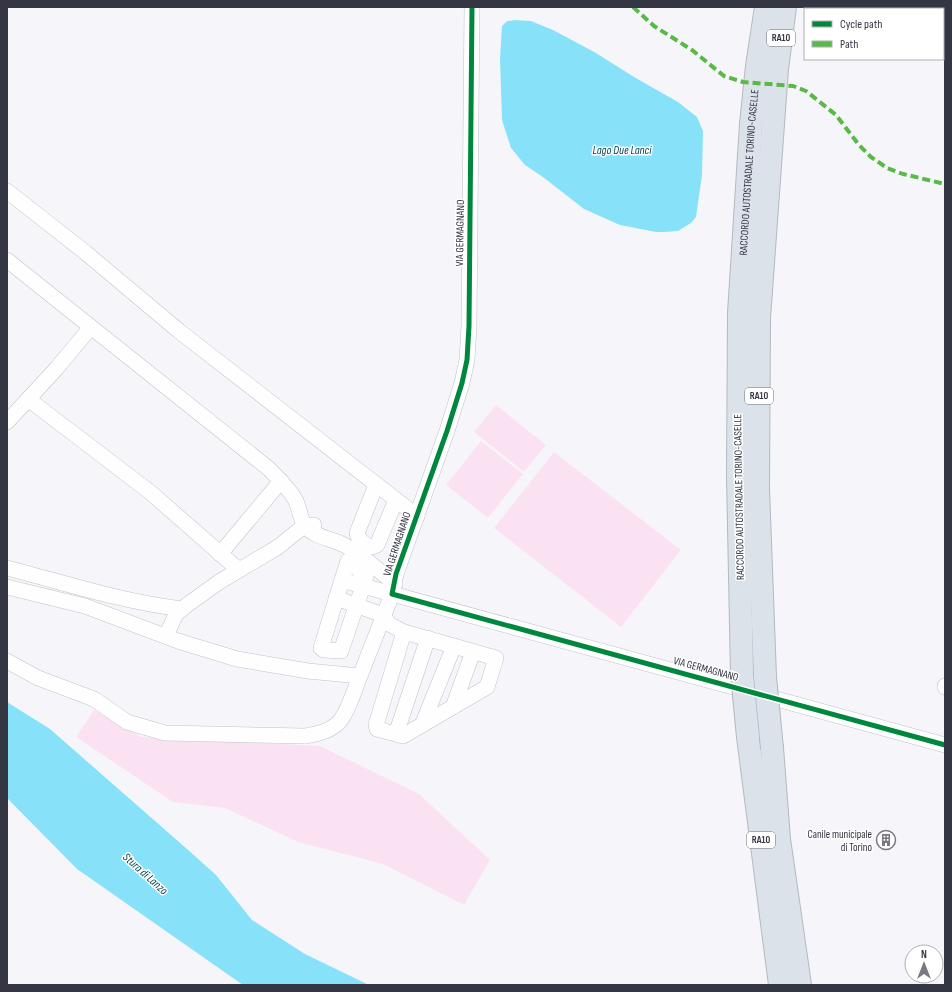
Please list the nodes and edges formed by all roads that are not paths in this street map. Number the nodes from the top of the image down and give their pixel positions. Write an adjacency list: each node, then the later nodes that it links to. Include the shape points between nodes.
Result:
1 (472, 7): 13 (street, VIA GERMAGNANO, via 469,326 466,360 462,383 447,431)
2 (766, 7): 4 (highway, RACCORDO AUTOSTRADALE TORINO-CASELLE / RA10)
3 (785, 7): 4 (highway, RACCORDO AUTOSTRADALE TORINO-CASELLE / RA10)
4 (767, 68): 36 (highway, RACCORDO AUTOSTRADALE TORINO-CASELLE / RA10, bridge, via 752,114 739,312 738,476 742,675); 37 (highway, RACCORDO AUTOSTRADALE TORINO-CASELLE / RA10, bridge, via 774,116 759,318 758,488 765,677 779,839)
5 (7, 191): 11 (street, via 179,331)
6 (7, 260): 7 (street)
7 (91, 327): 8 (street); 10 (street)
8 (28, 399): 9 (street); 15 (street, via 150,492)
9 (7, 422)
10 (281, 481): 14 (street, via 295,500); 15 (street)
11 (376, 484): 12 (street); 12 (street, via 357,533 369,547 377,545)
12 (396, 500): 13 (street)
13 (417, 516): 20 (street, VIA GERMAGNANO)
14 (304, 526): 17 (street, via 278,547); 20 (street, via 317,524 345,535)
15 (220, 554): 17 (street)
16 (7, 568): 23 (street, via 155,606)
17 (239, 570): 23 (street)
18 (363, 586): 20 (street); 21 (street, via 366,576 348,561); 22 (street)
19 (7, 587): 26 (street, via 85,606)
20 (393, 589): 24 (street, VIA GERMAGNANO); 35 (street, VIA GERMAGNANO)
21 (336, 598): 22 (street); 22 (street, via 321,648 324,650 341,651)
22 (356, 605): 24 (street)
23 (182, 609): 26 (street, via 173,618)
24 (383, 615): 25 (street, via 389,624); 31 (street, VIA GERMAGNANO)
25 (404, 632): 27 (street); 34 (street, via 376,726 377,729)
26 (166, 636): 31 (street, via 237,659 308,671)
27 (428, 638): 28 (street); 34 (street)
28 (454, 646): 29 (street); 33 (street)
29 (473, 652): 32 (street); 32 (street, via 496,658 487,687)
30 (7, 661): 31 (street, VIA GERMAGNANO, via 38,678 94,699 127,722 165,733 305,736 322,733 338,724 348,707)
31 (360, 676)
32 (453, 707): 33 (street)
33 (422, 725): 34 (street, via 403,736)
34 (396, 734)
35 (942, 740)
36 (780, 985)
37 (800, 985)

